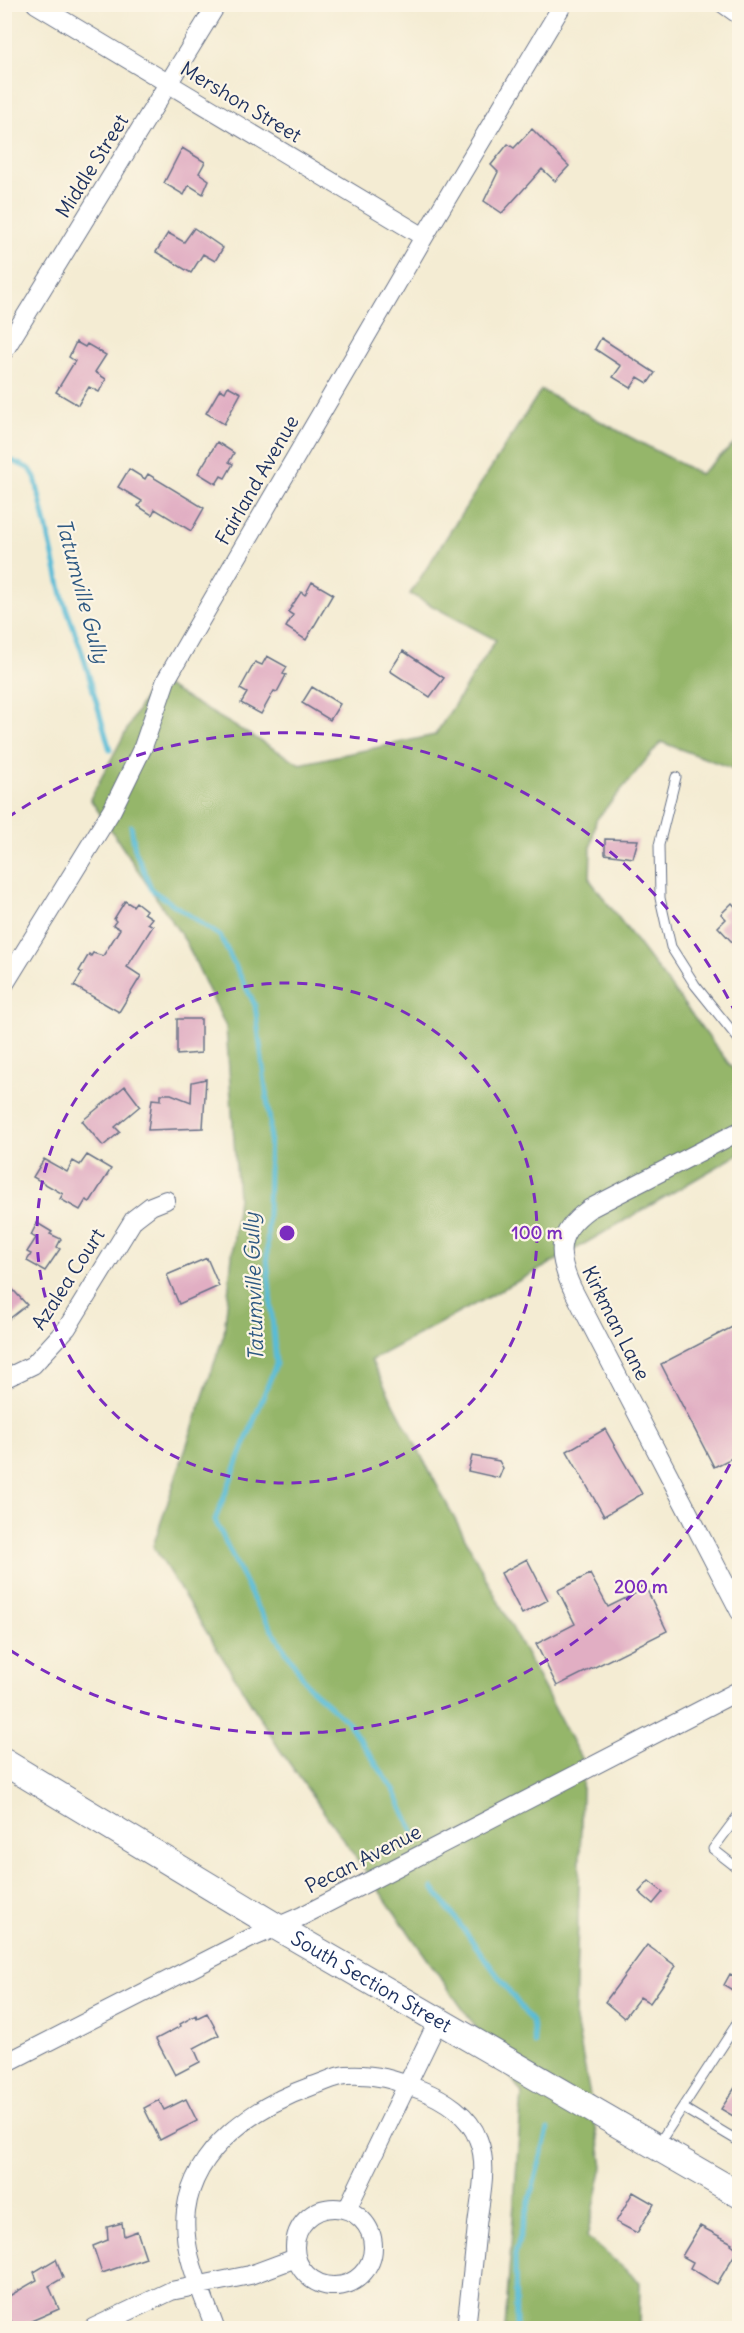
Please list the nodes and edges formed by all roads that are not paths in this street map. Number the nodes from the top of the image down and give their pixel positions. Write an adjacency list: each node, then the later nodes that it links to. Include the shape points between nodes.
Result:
1 (36, 4): 6 (street, Mershon Street)
2 (217, 4): 6 (street, Middle Street)
3 (563, 4): 7 (street, Fairland Avenue)
4 (716, 4): 5 (lane)
5 (740, 21)
6 (168, 85): 7 (street, Mershon Street); 8 (street, Middle Street)
7 (424, 237): 10 (street, Fairland Avenue, via 166,680 143,747 112,810)
8 (4, 351)
9 (675, 777): 11 (lane, via 659,844 660,898 671,947 695,985)
10 (4, 985)
11 (740, 1041)
12 (740, 1131): 15 (street, Kirkman Lane, via 589,1209 570,1224 560,1252 572,1288)
13 (166, 1200): 14 (street, Azalea Court, via 134,1219 67,1328 48,1350 33,1365)
14 (4, 1378)
15 (740, 1612)
16 (740, 1690): 20 (street, Pecan Avenue)
17 (4, 1762): 20 (street, South Section Street)
18 (740, 1813): 19 (lane, via 713,1849)
19 (740, 1870)
20 (277, 1927): 22 (street, South Section Street); 23 (street, Pecan Avenue)
21 (740, 2019): 25 (lane)
22 (438, 2021): 24 (street); 27 (street, South Section Street)
23 (4, 2064)
24 (407, 2085): 29 (street); 31 (street, via 376,2075 343,2075 278,2101 233,2130 203,2163 189,2194 187,2248); 34 (street, via 457,2111 478,2137 482,2150)
25 (683, 2108): 26 (lane); 27 (lane)
26 (740, 2142)
27 (656, 2147): 28 (street, South Section Street)
28 (740, 2195)
29 (347, 2209): 30 (street, via 335,2207 312,2214 297,2234); 30 (street, via 363,2221 373,2238 373,2252 362,2275 350,2283 324,2285 312,2280)
30 (296, 2258): 31 (street, via 250,2275)
31 (199, 2286): 32 (street, via 171,2291); 33 (street)
32 (93, 2328)
33 (216, 2328)
34 (466, 2328)

